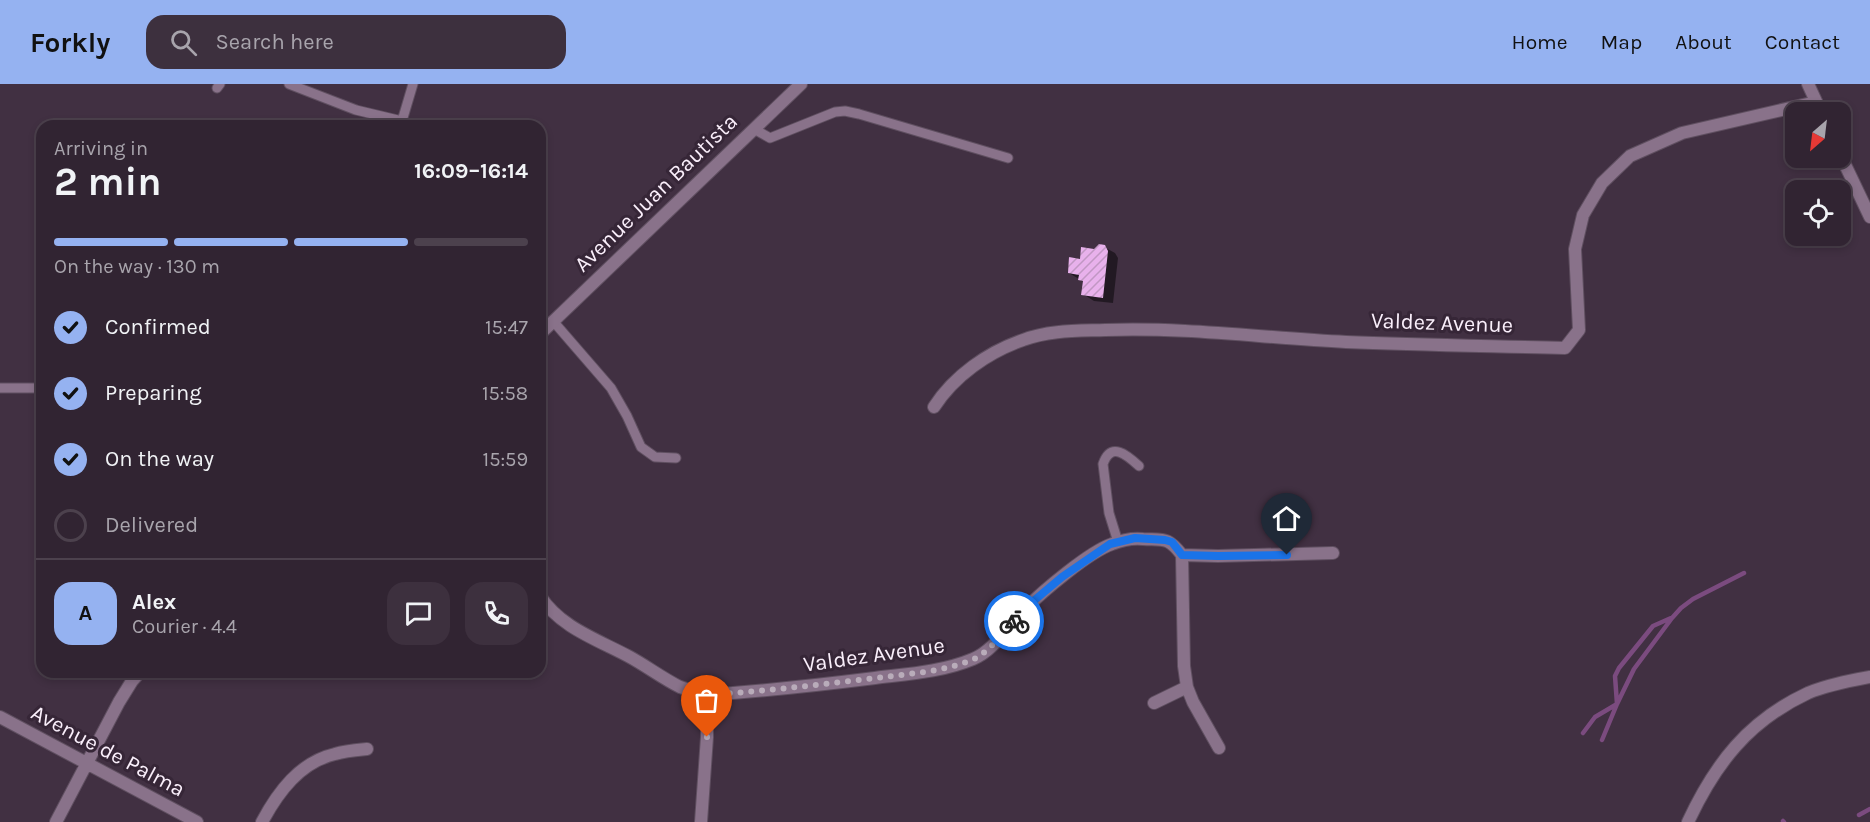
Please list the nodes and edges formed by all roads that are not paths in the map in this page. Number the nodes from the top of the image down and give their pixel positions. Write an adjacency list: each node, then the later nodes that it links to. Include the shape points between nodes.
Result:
1 (289, 84): 7 (lane)
2 (413, 84): 8 (lane)
3 (801, 84): 9 (street, Avenue Juan Bautista)
4 (1808, 84): 5 (street)
5 (1817, 102)
6 (1785, 114): 17 (street, Valdez Avenue, via 1682,134 1630,156 1602,183 1583,215 1575,249 1580,330 1565,348 1346,342 1152,328 1067,331 1025,339 995,352 960,377)
7 (392, 120)
8 (404, 120)
9 (754, 129): 10 (lane, via 770,138 845,111); 13 (street, Avenue Juan Bautista)
10 (1008, 158)
11 (1847, 168): 12 (street)
12 (1870, 217)
13 (553, 321): 14 (street, Avenue Juan Bautista); 18 (lane, via 611,388 641,447 654,457)
14 (546, 328)
15 (0, 388): 16 (lane)
16 (36, 388)
17 (934, 407)
18 (675, 458)
19 (1139, 466): 20 (lane, via 1122,452 1110,453 1103,464 1109,513)
20 (1118, 542): 22 (street, via 1135,538 1165,540 1172,542); 27 (street, Valdez Avenue, via 1062,577 1024,609 990,647 954,666 785,689)
21 (1333, 554): 22 (street)
22 (1182, 555): 26 (street)
23 (546, 605): 27 (street, via 586,635 680,687)
24 (1870, 677): 37 (street, via 1808,693 1761,722 1721,762)
25 (135, 678): 32 (street)
26 (1187, 687): 28 (street); 30 (street)
27 (707, 695): 36 (street)
28 (1154, 703)
29 (0, 717): 32 (street, Avenue de Palma)
30 (1219, 748)
31 (367, 749): 35 (street, via 333,754 312,763 284,787)
32 (87, 764): 33 (street); 34 (street, Avenue de Palma)
33 (56, 822)
34 (197, 822)
35 (262, 822)
36 (701, 822)
37 (1688, 822)

